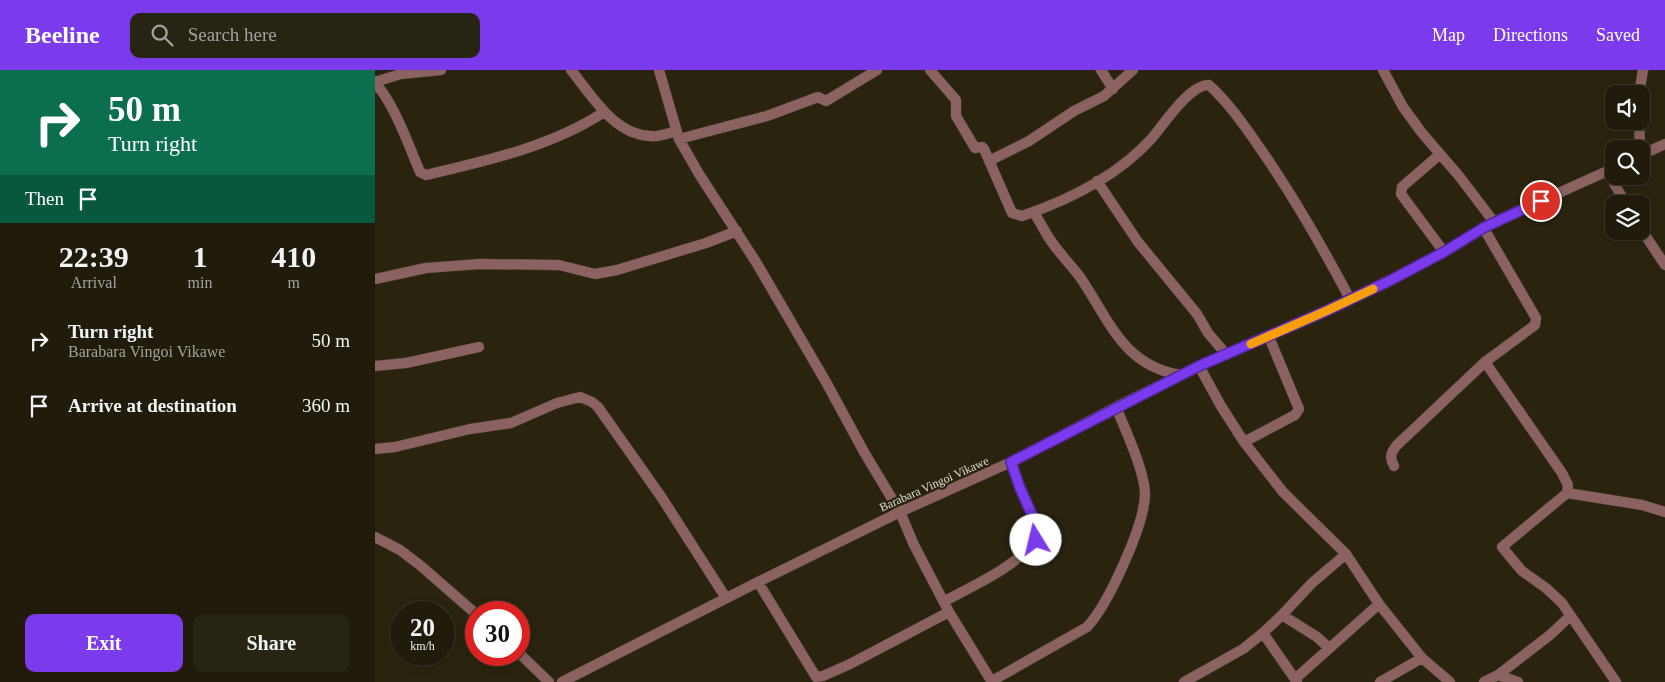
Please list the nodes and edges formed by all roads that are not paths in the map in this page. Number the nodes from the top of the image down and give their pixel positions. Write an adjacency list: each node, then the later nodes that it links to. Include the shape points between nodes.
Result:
1 (441, 70): 10 (street, via 401,74)
2 (571, 70): 13 (street)
3 (659, 70): 14 (street)
4 (877, 70): 14 (street, via 826,101 818,96 767,116)
5 (930, 70): 18 (street, via 956,100 956,116 975,148 982,148)
6 (1101, 70): 12 (street)
7 (1133, 70): 12 (street)
8 (1383, 70): 17 (street, via 1403,107)
9 (1643, 70): 11 (street)
10 (375, 83): 13 (street, via 387,100 420,172 426,175 514,152 585,125)
11 (1640, 85)
12 (1113, 89): 18 (street)
13 (605, 112): 14 (street, via 633,133)
14 (678, 135): 24 (street, via 699,174)
15 (1665, 144): 16 (street)
16 (1650, 151)
17 (1439, 155): 22 (street); 26 (street, via 1403,187 1401,194)
18 (989, 162): 21 (street, via 1012,213 1022,216)
19 (1605, 171): 22 (street, Barabara Vingoi Vikawe)
20 (1097, 181): 21 (street); 29 (street, via 1133,157 1193,91 1209,85 1273,166); 32 (street, via 1138,242)
21 (1034, 212): 36 (street, via 1117,337 1151,366)
22 (1493, 222): 23 (street, Barabara Vingoi Vikawe)
23 (1483, 228): 26 (street, Barabara Vingoi Vikawe); 33 (street, via 1536,318 1535,325)
24 (737, 231): 28 (street, via 617,270 595,274 559,265 481,264 426,268); 43 (street)
25 (1648, 240): 27 (street)
26 (1444, 252): 29 (street, Barabara Vingoi Vikawe)
27 (1665, 265)
28 (375, 279)
29 (1350, 299): 30 (street, Barabara Vingoi Vikawe)
30 (1269, 337): 32 (street, Barabara Vingoi Vikawe); 38 (street, via 1299,409 1295,415)
31 (479, 347): 34 (street, via 406,363)
32 (1226, 354): 35 (street, Barabara Vingoi Vikawe)
33 (1485, 362): 41 (street, via 1397,445 1391,454); 42 (street, via 1566,479)
34 (375, 366)
35 (1199, 366): 36 (street, Barabara Vingoi Vikawe); 38 (street)
36 (1180, 375): 37 (street, Barabara Vingoi Vikawe)
37 (1116, 407): 40 (street, Barabara Vingoi Vikawe); 63 (street, via 1142,476 1145,493 1126,560 1098,613 1087,626)
38 (1244, 442): 46 (street, via 1283,492)
39 (375, 449): 48 (street, via 511,423 557,403 586,398 598,407 662,498)
40 (1011, 462): 43 (street, Barabara Vingoi Vikawe); 49 (street, via 1037,526 1036,540 1005,567)
41 (1394, 466)
42 (1567, 492): 44 (street); 54 (street, via 1503,547 1522,571 1557,597)
43 (900, 512): 47 (street, Barabara Vingoi Vikawe); 49 (street)
44 (1665, 512)
45 (375, 537): 50 (street, via 400,550)
46 (1346, 554): 51 (street); 53 (street)
47 (758, 582): 48 (street, Barabara Vingoi Vikawe); 52 (street, via 816,677 850,664)
48 (726, 598): 62 (street, Barabara Vingoi Vikawe)
49 (945, 601): 52 (street)
50 (465, 604)
51 (1379, 604): 56 (street); 57 (street)
52 (949, 612): 63 (street)
53 (1282, 615): 55 (street); 56 (street)
54 (1570, 616): 59 (street); 69 (street)
55 (1263, 633): 60 (street); 64 (street, via 1243,649)
56 (1329, 648): 60 (street)
57 (1423, 658): 65 (street); 66 (street)
58 (530, 664): 61 (street)
59 (1498, 675): 67 (street); 68 (street)
60 (1296, 681)
61 (549, 682)
62 (562, 682)
63 (992, 682)
64 (1184, 682)
65 (1380, 682)
66 (1450, 682)
67 (1484, 682)
68 (1518, 682)
69 (1617, 682)

